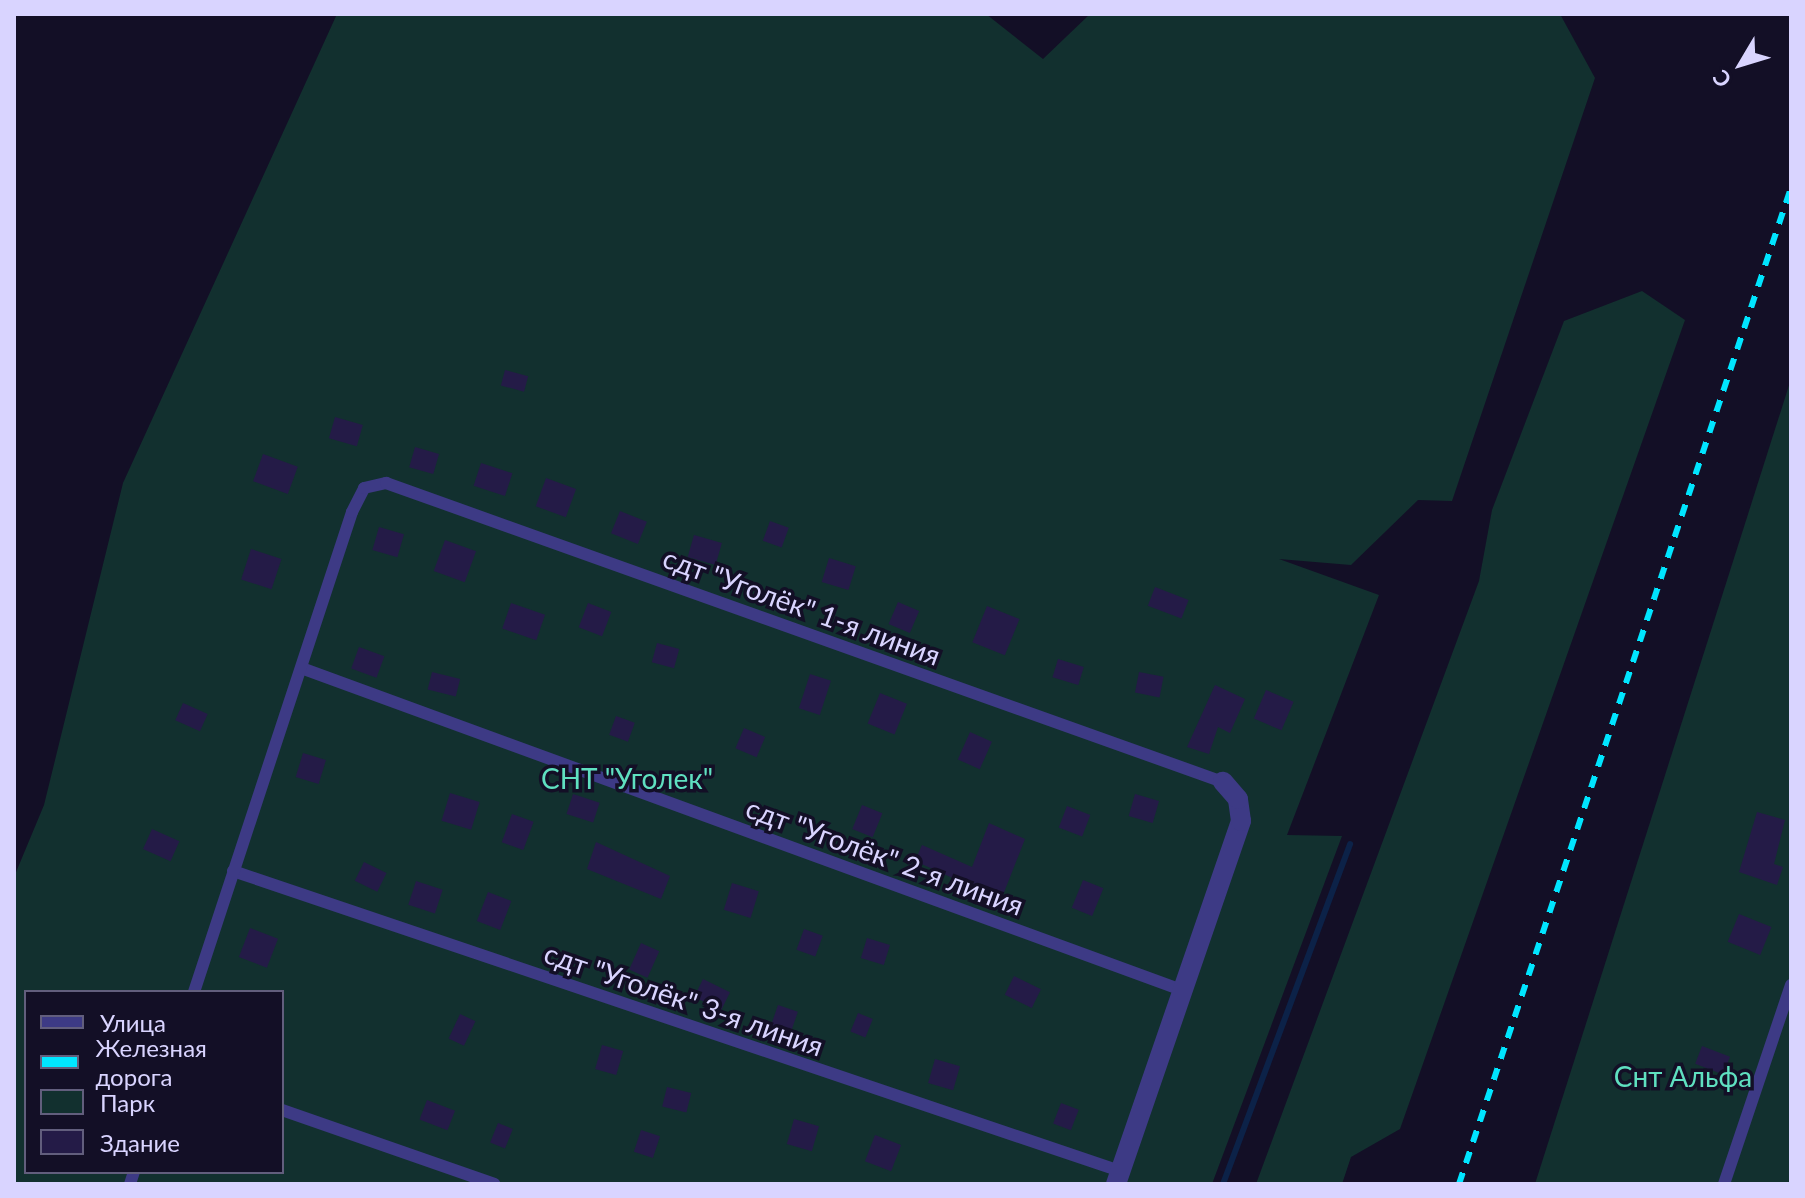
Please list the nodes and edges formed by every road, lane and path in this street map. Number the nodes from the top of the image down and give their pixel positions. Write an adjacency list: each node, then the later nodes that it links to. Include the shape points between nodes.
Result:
1 (304, 669): 2 (lane, сдт "Уголёк" 1-я линия, via 364,488 386,483); 3 (lane); 5 (lane, сдт "Уголёк" 2-я линия)
2 (1223, 782): 5 (street, via 1238,799 1241,821)
3 (233, 871): 6 (lane); 8 (lane, сдт "Уголёк" 3-я линия)
4 (1791, 985): 10 (lane)
5 (1179, 989): 8 (street)
6 (195, 990)
7 (284, 1111): 9 (lane)
8 (1118, 1178)
9 (494, 1184)
10 (1724, 1184)

